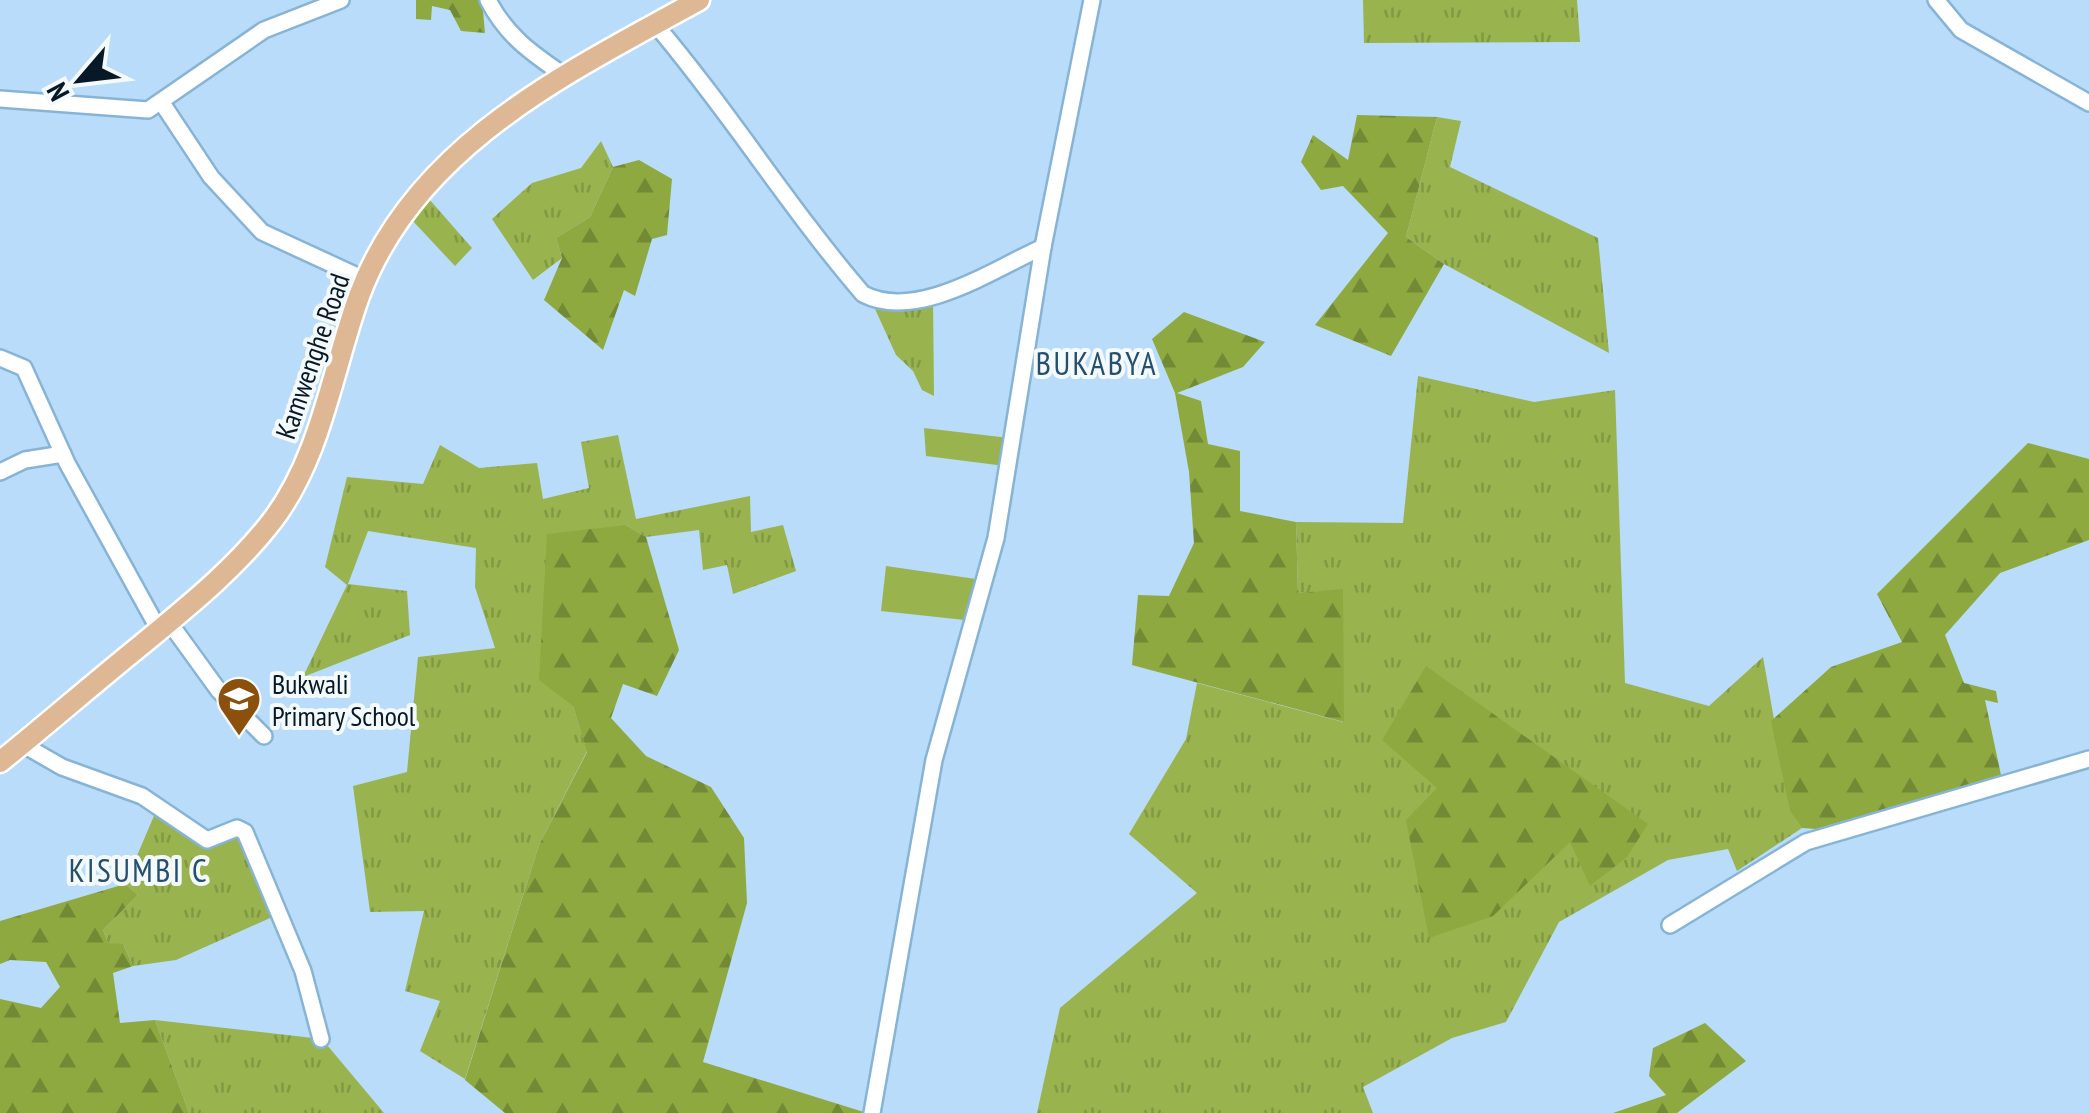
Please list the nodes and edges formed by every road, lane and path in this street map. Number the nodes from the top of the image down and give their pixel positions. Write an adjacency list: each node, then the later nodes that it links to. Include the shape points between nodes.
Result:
1 (341, 0): 6 (street)
2 (488, 0): 8 (street, via 501,26)
3 (699, 0): 7 (main road, Kamwenghe Road)
4 (1092, 0): 12 (street)
5 (1936, 0): 10 (street, via 1960,30)
6 (306, 6): 11 (street, via 228,51)
7 (655, 24): 8 (main road, Kamwenghe Road); 12 (street, via 863,294 886,302 917,300)
8 (562, 74): 13 (main road, Kamwenghe Road, via 469,142 393,230)
9 (0, 99): 11 (street, via 136,111)
10 (2089, 102)
11 (162, 103): 13 (street, via 210,177 262,232)
12 (1043, 246): 24 (street, via 996,538 934,760)
13 (366, 280): 17 (main road, Kamwenghe Road, via 298,479 235,563)
14 (0, 358): 15 (street, via 24,368)
15 (63, 454): 16 (street); 17 (street)
16 (0, 472)
17 (164, 626): 18 (street); 19 (main road, Kamwenghe Road)
18 (264, 736)
19 (22, 744): 21 (main road, Kamwenghe Road); 23 (street, via 62,767 142,796 206,840 241,828 278,905)
20 (2089, 759): 22 (street, via 1806,842)
21 (0, 762)
22 (1670, 925)
23 (321, 1038)
24 (872, 1113)

